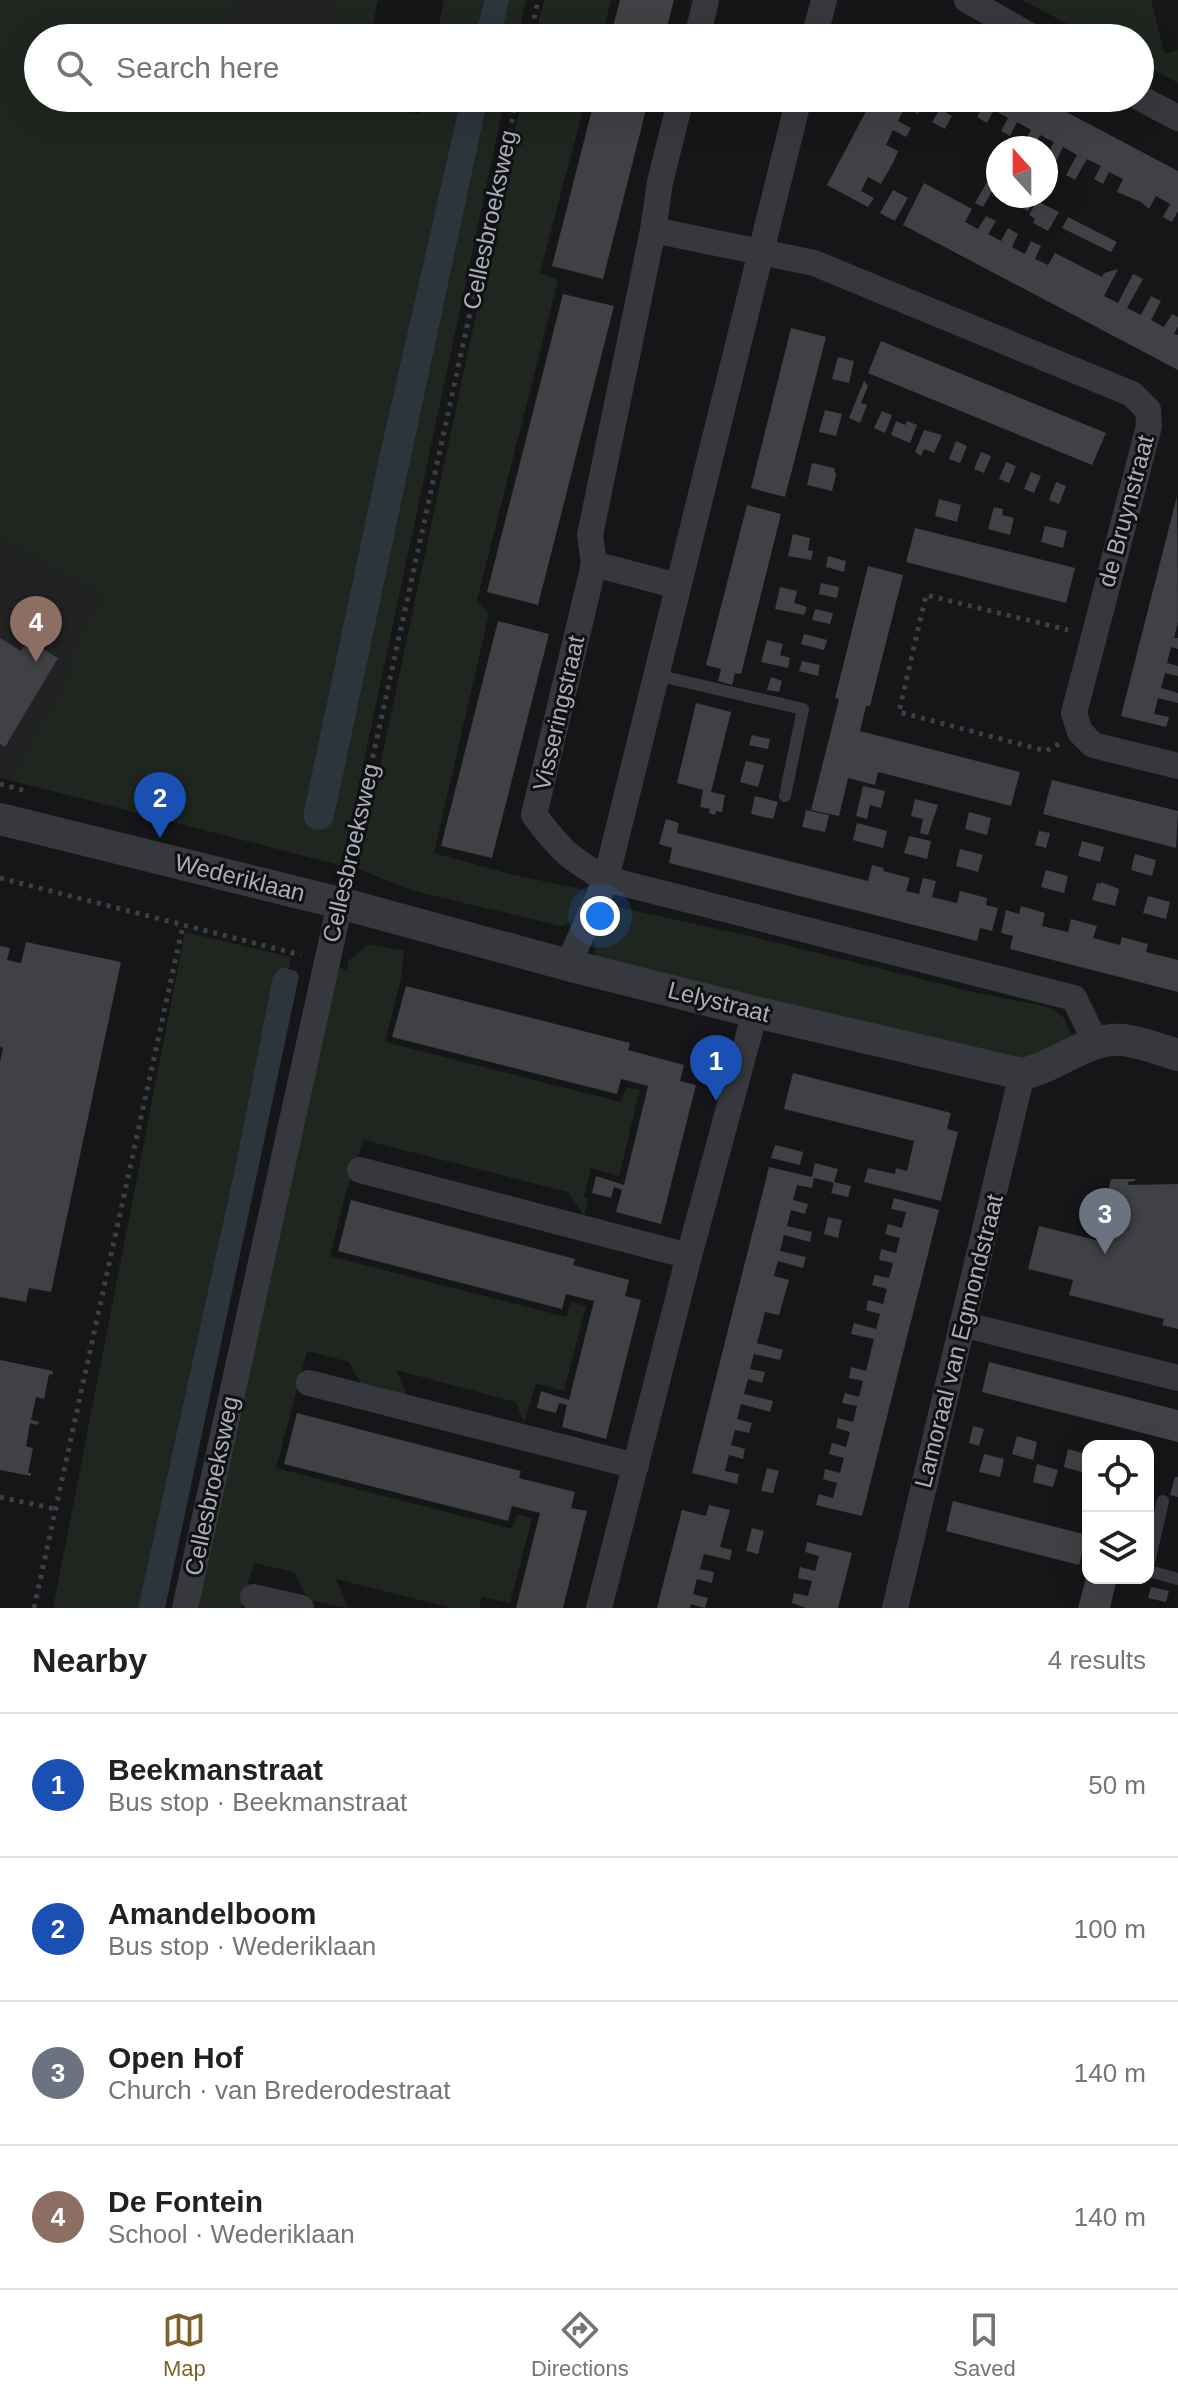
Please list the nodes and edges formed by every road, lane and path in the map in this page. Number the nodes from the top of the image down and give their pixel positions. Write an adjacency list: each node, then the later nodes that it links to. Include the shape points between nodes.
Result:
1 (538, 0): 5 (path)
2 (706, 0): 6 (street)
3 (967, 0): 8 (street)
4 (814, 2): 7 (street)
5 (533, 24)
6 (700, 24)
7 (814, 24)
8 (1009, 24)
9 (1154, 105): 13 (street)
10 (514, 112): 26 (path, Cellesbroeksweg)
11 (678, 112): 14 (street, Visseringstraat)
12 (795, 112): 15 (street)
13 (1178, 118)
14 (653, 230): 15 (street); 16 (street, Visseringstraat, via 590,535)
15 (760, 252): 17 (street); 18 (street, de Bruynstraat, via 814,263 1132,394 1148,410 1149,426)
16 (594, 564): 17 (street); 25 (street, Visseringstraat, via 534,815 557,846)
17 (678, 586): 19 (street)
18 (1092, 636): 20 (street, de Bruynstraat, via 1074,713); 20 (path, via 926,595 899,712 1046,751)
19 (656, 675): 22 (lane, via 803,709); 25 (street)
20 (1080, 732): 21 (street, via 1093,745)
21 (1178, 766)
22 (785, 796)
23 (0, 819): 26 (street, Wederiklaan)
24 (0, 878): 27 (path)
25 (606, 879): 29 (street); 31 (street, via 1074,998)
26 (340, 903): 28 (street, Cellesbroeksweg); 29 (street, Lelystraat)
27 (183, 925): 28 (path); 42 (path)
28 (327, 961): 48 (street, Cellesbroeksweg)
29 (568, 965): 30 (street, Lelystraat)
30 (755, 1012): 33 (street, Lelystraat); 35 (street)
31 (1096, 1043): 32 (street, via 1121,1040); 33 (street, via 1040,1071)
32 (1178, 1055)
33 (1022, 1074): 36 (street, Lamoraal van Egmondstraat)
34 (360, 1170): 35 (street)
35 (689, 1256): 39 (street)
36 (962, 1324): 37 (street); 51 (street, Lamoraal van Egmondstraat)
37 (1178, 1378)
38 (309, 1383): 39 (street)
39 (636, 1466): 50 (street)
40 (0, 1497): 42 (path)
41 (1163, 1501): 43 (lane)
42 (55, 1509): 47 (path)
43 (1154, 1542)
44 (1154, 1571): 45 (lane)
45 (1178, 1579)
46 (253, 1597): 49 (street)
47 (34, 1608)
48 (185, 1608)
49 (301, 1608)
50 (599, 1608)
51 (895, 1608)

